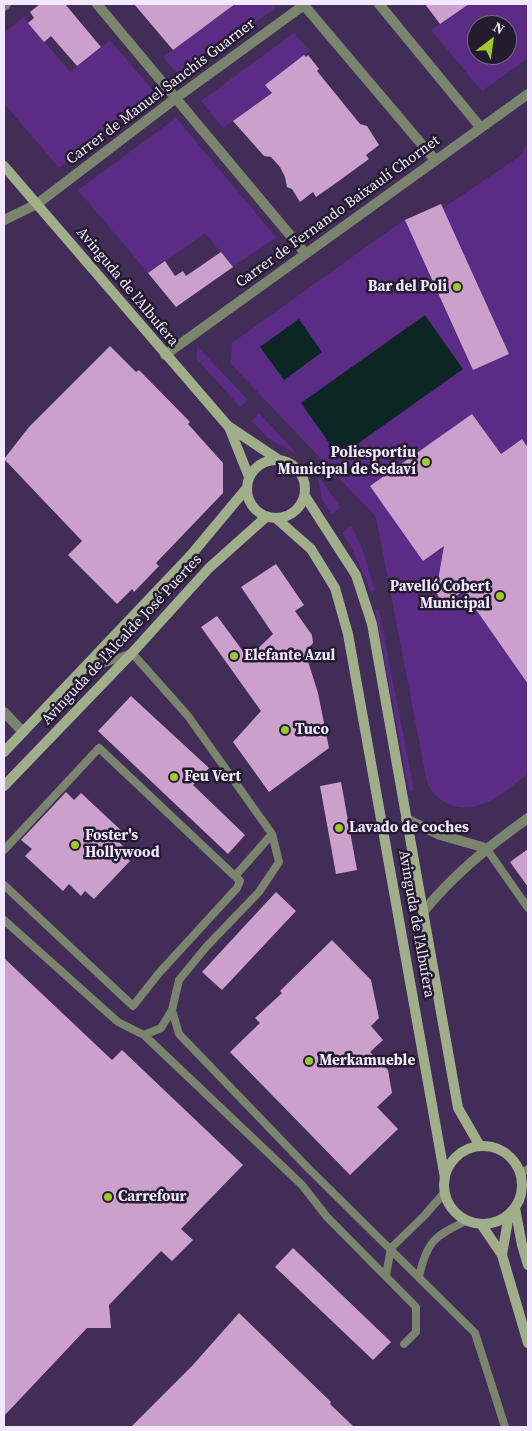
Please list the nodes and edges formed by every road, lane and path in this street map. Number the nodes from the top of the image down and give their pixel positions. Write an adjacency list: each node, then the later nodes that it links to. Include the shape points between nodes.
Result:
1 (97, 4): 5 (street)
2 (303, 4): 5 (street, Carrer de Manuel Sanchis Guarner); 7 (street)
3 (378, 4): 6 (street)
4 (528, 94): 6 (street, Carrer de Fernando Baixaulí Chornet)
5 (176, 98): 9 (street, Carrer de Manuel Sanchis Guarner); 11 (street)
6 (480, 128): 7 (street, Carrer de Fernando Baixaulí Chornet)
7 (435, 160): 11 (street, Carrer de Fernando Baixaulí Chornet)
8 (4, 166): 9 (street, Avinguda de l'Albufera)
9 (37, 204): 10 (street, Carrer de Manuel Sanchis Guarner); 12 (street, Avinguda de l'Albufera)
10 (4, 220)
11 (305, 253): 12 (street, Carrer de Fernando Baixaulí Chornet)
12 (165, 355): 13 (street, Avinguda de l'Albufera)
13 (228, 426): 14 (street, Avinguda de l'Albufera); 15 (street, Avinguda de l'Albufera)
14 (279, 460): 15 (street, via 262,464); 17 (street, via 289,462 303,476)
15 (249, 477): 16 (street)
16 (246, 489): 18 (street, via 252,506); 21 (street, Avinguda de l'Alcalde José Puertes, via 191,555)
17 (305, 496): 19 (street, via 295,512); 27 (street, Avinguda de l'Albufera, via 356,574 372,624)
18 (266, 517): 19 (street); 20 (street, Avinguda de l'Alcalde José Puertes, via 209,568)
19 (277, 519): 40 (street, Avinguda de l'Albufera, via 310,549 335,588 348,634)
20 (132, 653): 21 (lane); 25 (street, Avinguda de l'Alcalde José Puertes); 28 (lane, via 188,716)
21 (80, 672): 23 (street, Avinguda de l'Alcalde José Puertes)
22 (4, 712): 23 (street)
23 (23, 732): 24 (street, Avinguda de l'Alcalde José Puertes)
24 (4, 752)
25 (4, 786)
26 (528, 818): 29 (street)
27 (406, 819): 29 (street, via 440,835); 34 (street, Avinguda de l'Albufera)
28 (272, 834): 31 (lane); 36 (lane, via 279,862 259,892 179,980)
29 (486, 848): 33 (lane); 34 (street, via 447,883)
30 (4, 850): 31 (lane, via 99,748)
31 (236, 876): 32 (lane, via 240,881 237,888 159,973 134,1006)
32 (4, 884)
33 (528, 908)
34 (423, 912): 38 (street, Avinguda de l'Albufera, via 458,1108)
35 (4, 920): 37 (lane, via 118,1022)
36 (172, 1010): 37 (lane, via 161,1028); 45 (lane, via 185,1040 308,1168)
37 (144, 1035): 48 (lane, via 302,1185 327,1217)
38 (480, 1146): 39 (street, via 491,1146 505,1153); 40 (street, via 457,1156)
39 (524, 1171): 42 (street, via 521,1197)
40 (445, 1178): 41 (street)
41 (445, 1192): 43 (street, via 457,1214); 45 (lane)
42 (512, 1211): 44 (street, via 491,1223); 46 (street); 47 (street)
43 (468, 1220): 44 (street); 49 (lane, via 440,1234 425,1252)
44 (481, 1224): 46 (street)
45 (391, 1248): 48 (lane); 49 (lane)
46 (502, 1255): 50 (street)
47 (528, 1265)
48 (386, 1275): 51 (lane, via 416,1307 416,1332)
49 (419, 1277): 52 (lane, via 475,1333)
50 (528, 1343)
51 (404, 1344)
52 (505, 1427)

